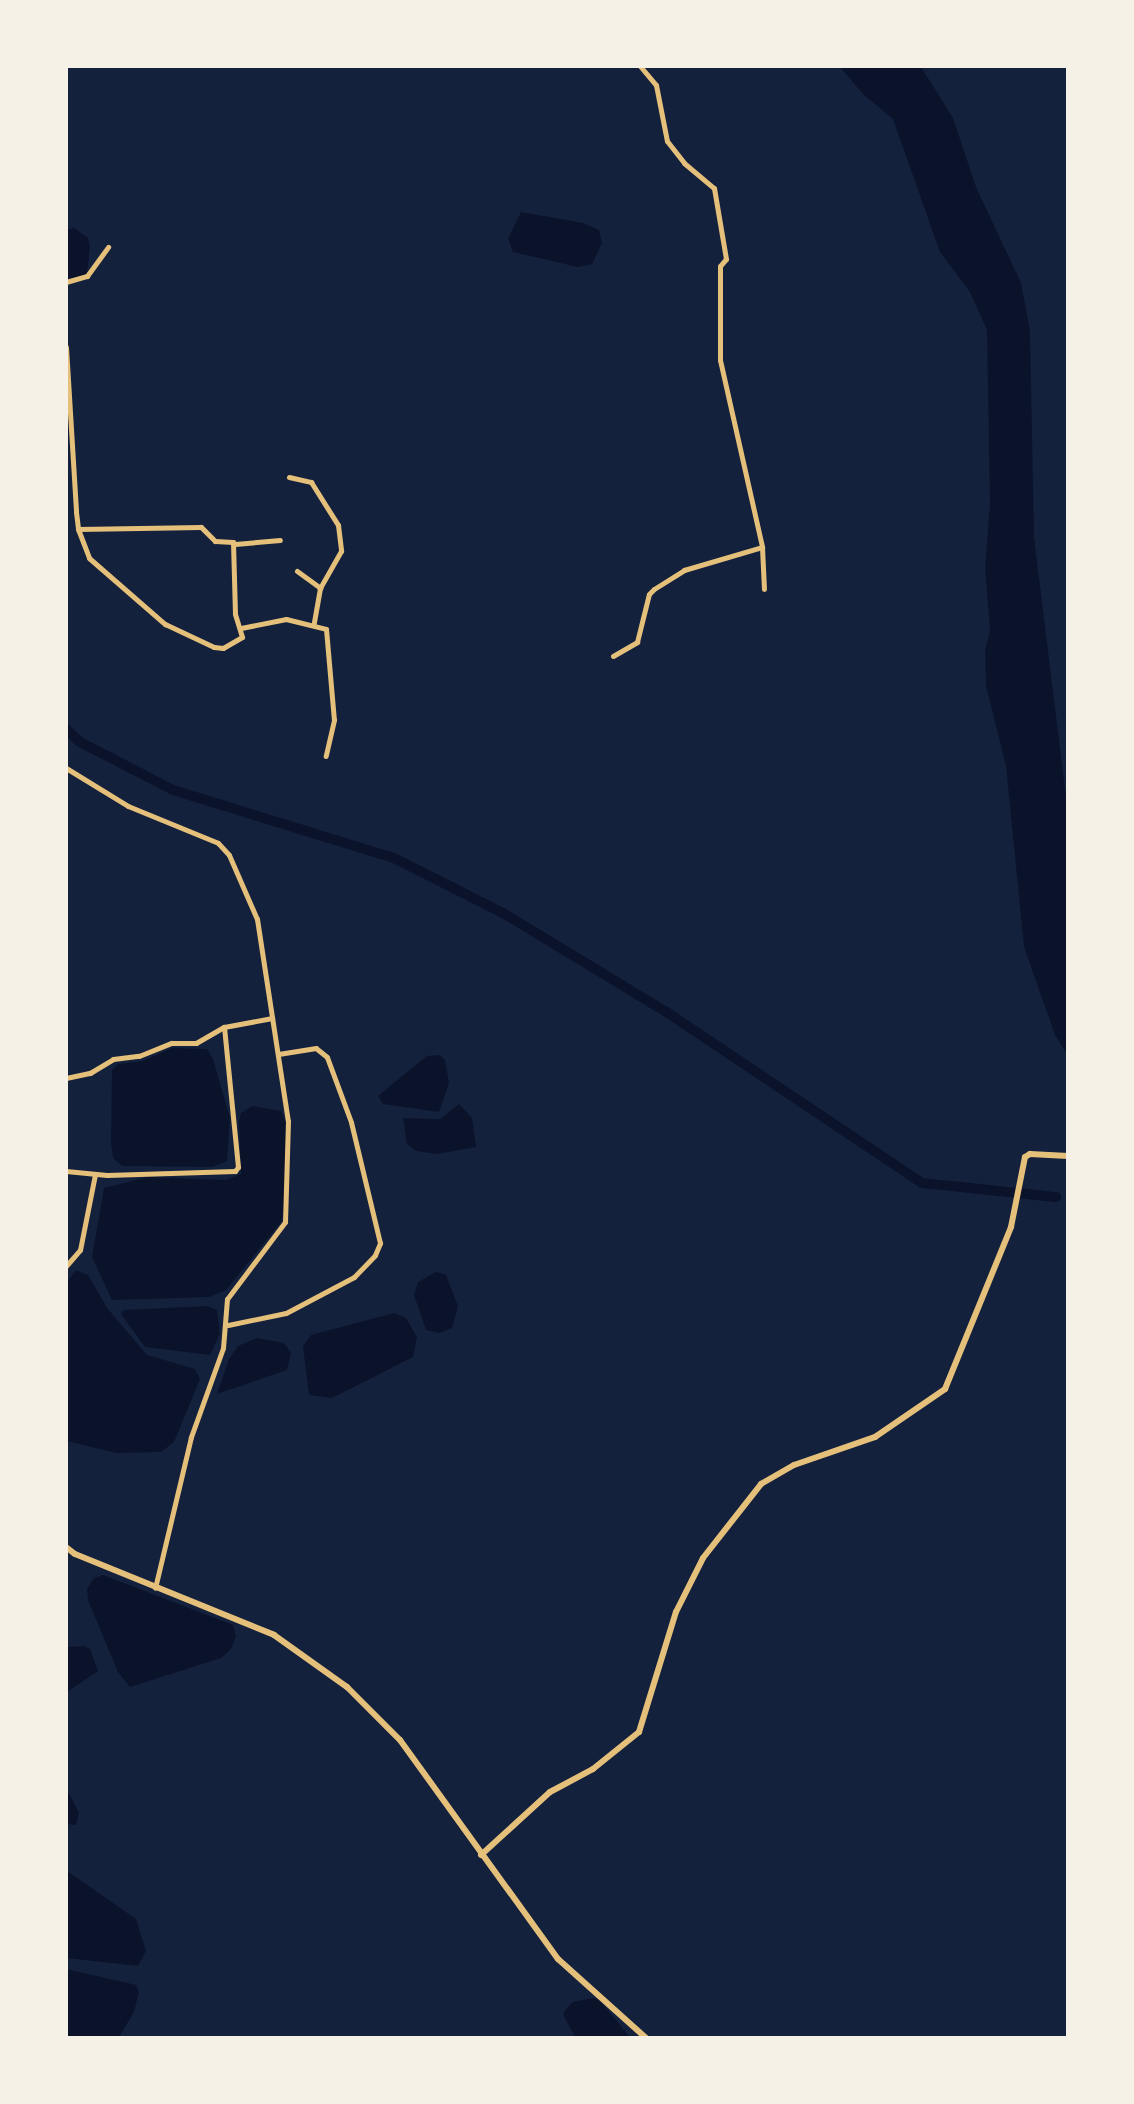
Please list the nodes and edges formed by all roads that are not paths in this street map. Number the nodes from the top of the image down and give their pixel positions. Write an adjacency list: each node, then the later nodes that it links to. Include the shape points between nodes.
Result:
1 (640, 66): 9 (street, via 656,85 667,141 684,163 714,188 726,259 720,267 720,360)
2 (108, 247): 3 (street, via 87,276)
3 (66, 282)
4 (66, 347): 6 (street)
5 (289, 477): 11 (street, via 311,482 338,525 341,551)
6 (78, 529): 8 (street, via 201,527 215,541); 14 (street, via 89,558 165,624 223,648 242,637)
7 (280, 540): 8 (street)
8 (235, 544): 14 (street, via 235,614)
9 (762, 547): 12 (street); 15 (street, via 684,570 654,589 637,642)
10 (297, 571): 11 (street)
11 (320, 588): 13 (street)
12 (764, 589)
13 (314, 623): 14 (street, via 286,620); 16 (street, via 329,634 334,720)
14 (241, 628)
15 (613, 656)
16 (326, 756)
17 (66, 768): 18 (street, via 128,806 224,848 254,906)
18 (272, 1018): 19 (street); 20 (street)
19 (224, 1027): 21 (street, via 196,1043 172,1043); 24 (street, via 235,1171)
20 (278, 1054): 26 (street, via 290,1152 285,1222 227,1299); 26 (street, via 316,1048 327,1057 351,1122 380,1242 375,1255 354,1277 286,1313)
21 (66, 1078)
22 (1068, 1156): 29 (street, via 1025,1157 1011,1227 946,1389 875,1437 794,1465 761,1484 704,1558 676,1612 639,1732 593,1769 551,1792)
23 (66, 1171): 24 (street)
24 (95, 1174): 25 (street, via 80,1250)
25 (66, 1266)
26 (228, 1325): 28 (street, via 169,1516)
27 (66, 1546): 28 (street)
28 (155, 1588): 29 (street, via 274,1635 347,1687 400,1741)
29 (481, 1855): 30 (street, via 558,1959)
30 (646, 2038)

